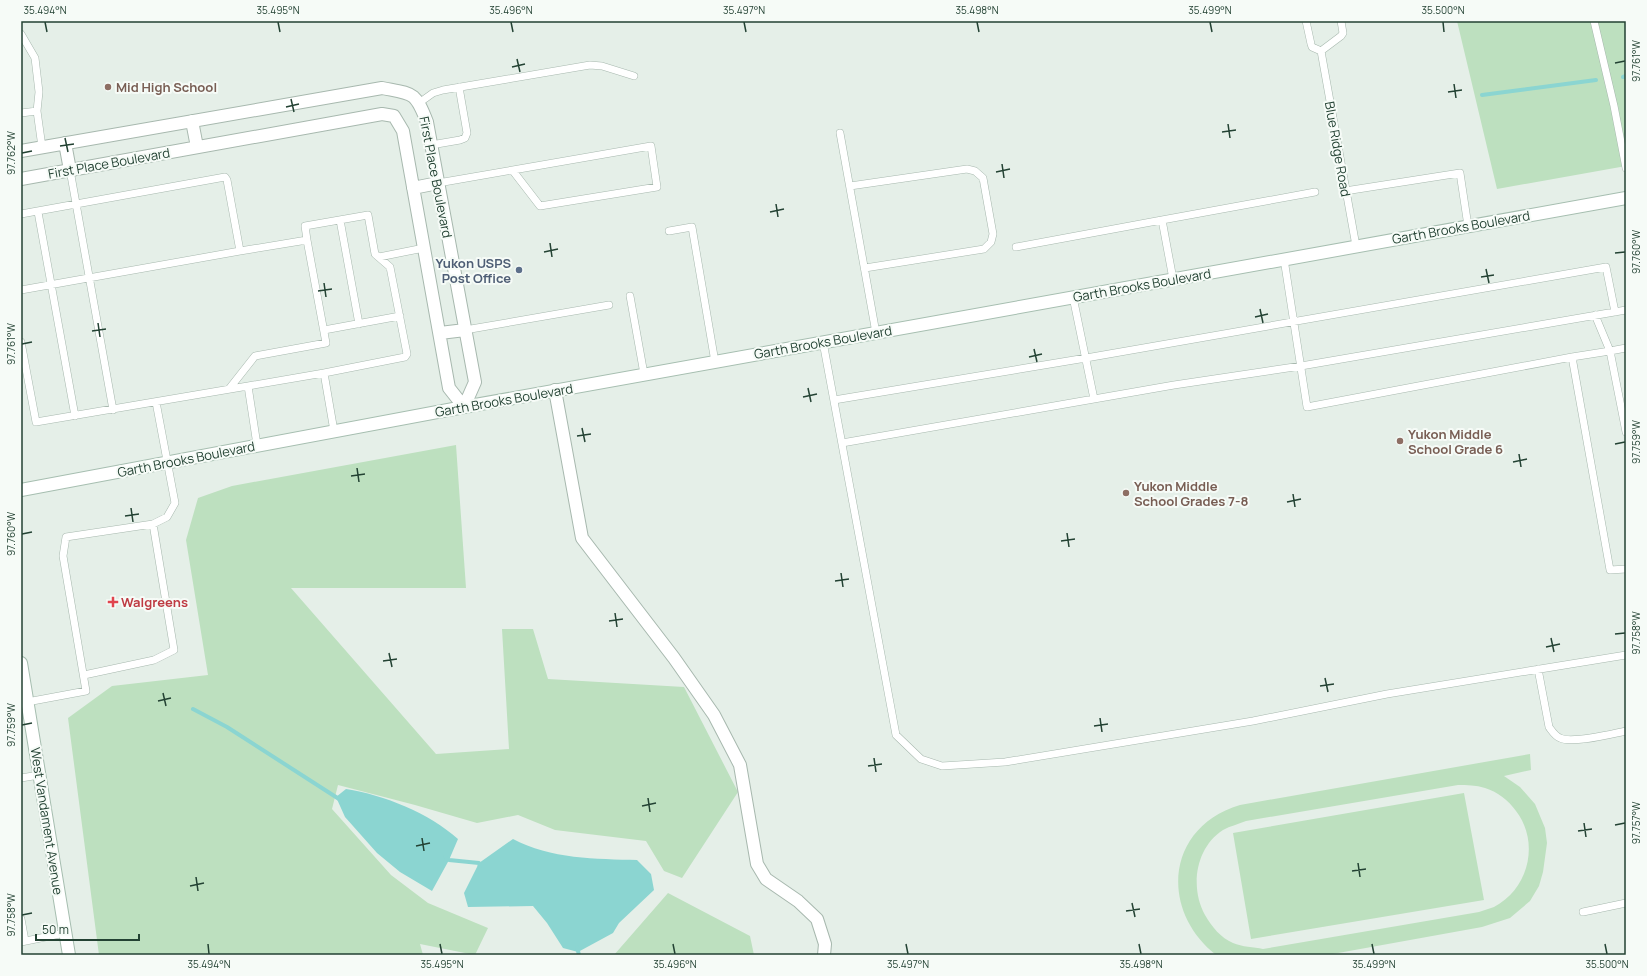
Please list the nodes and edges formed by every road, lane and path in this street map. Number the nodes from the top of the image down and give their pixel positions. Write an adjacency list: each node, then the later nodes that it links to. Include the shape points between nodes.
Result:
1 (1306, 21): 5 (lane, via 1312,47)
2 (1341, 21): 5 (lane, via 1341,36)
3 (1594, 21): 18 (lane)
4 (21, 34): 9 (lane, via 36,58)
5 (1321, 51): 25 (lane, Blue Ridge Road)
6 (634, 76): 7 (lane, via 590,65)
7 (459, 87): 8 (lane, via 433,93); 14 (lane, via 467,133 465,138)
8 (419, 103): 11 (street, First Place Boulevard, via 410,93 382,88); 14 (street, First Place Boulevard, via 427,122)
9 (38, 111): 10 (lane); 16 (lane)
10 (21, 113)
11 (192, 121): 13 (street, First Place Boulevard); 15 (street)
12 (840, 133): 23 (lane)
13 (65, 143): 16 (street, First Place Boulevard); 19 (street)
14 (432, 145): 22 (street, First Place Boulevard)
15 (196, 147): 19 (street, First Place Boulevard); 24 (street, First Place Boulevard, via 382,114 394,116 403,131)
16 (42, 148): 17 (street, First Place Boulevard)
17 (21, 151)
18 (1626, 168)
19 (70, 170): 21 (street, First Place Boulevard); 28 (lane)
20 (513, 171): 20 (lane, via 651,146 657,187 540,206); 22 (lane)
21 (21, 179)
22 (438, 183): 24 (street); 57 (street, First Place Boulevard)
23 (850, 186): 42 (lane); 42 (lane, via 967,169 975,171 983,178 992,227 991,242 984,249)
24 (413, 188): 38 (street, First Place Boulevard)
25 (1345, 191): 33 (lane, via 1460,173); 36 (lane, Blue Ridge Road)
26 (1315, 192): 32 (lane)
27 (1626, 198): 33 (street, Garth Brooks Boulevard)
28 (76, 205): 29 (lane); 39 (lane, via 225,177); 43 (lane)
29 (38, 212): 30 (lane); 45 (lane)
30 (21, 214)
31 (340, 220): 35 (lane, via 305,226); 40 (lane, via 368,215 375,254); 55 (lane)
32 (1162, 220): 37 (lane); 44 (lane)
33 (1468, 226): 36 (street, Garth Brooks Boulevard)
34 (669, 231): 66 (lane, via 692,227)
35 (307, 240): 39 (lane); 56 (lane)
36 (1356, 246): 41 (street, Garth Brooks Boulevard)
37 (1016, 247)
38 (424, 248): 40 (lane); 59 (street, First Place Boulevard)
39 (240, 251): 43 (lane)
40 (379, 257): 53 (lane, via 390,266)
41 (1284, 259): 44 (street, Garth Brooks Boulevard); 54 (lane)
42 (864, 268): 58 (lane)
43 (89, 278): 45 (lane); 77 (lane)
44 (1173, 279): 48 (street, Garth Brooks Boulevard)
45 (51, 285): 46 (lane); 78 (lane)
46 (21, 290)
47 (630, 296): 69 (lane)
48 (1073, 297): 58 (street, Garth Brooks Boulevard); 65 (lane)
49 (609, 305): 57 (lane)
50 (1626, 310): 51 (lane)
51 (1615, 312): 52 (lane); 54 (lane, via 1606,267)
52 (1595, 315): 63 (lane); 67 (lane)
53 (400, 316): 55 (lane); 68 (lane, via 407,356)
54 (1294, 321): 65 (lane); 67 (lane)
55 (358, 324): 56 (lane)
56 (324, 330): 71 (lane, via 325,344 255,356)
57 (465, 330): 59 (street); 76 (street, First Place Boulevard, via 475,382)
58 (876, 333): 61 (street, Garth Brooks Boulevard)
59 (440, 334): 76 (street, First Place Boulevard, via 449,388)
60 (21, 342): 78 (lane, via 36,422)
61 (823, 342): 66 (street, Garth Brooks Boulevard); 74 (lane)
62 (1626, 348): 63 (lane)
63 (1610, 352): 64 (lane); 80 (lane)
64 (1572, 357): 67 (lane, via 1307,407); 86 (lane, via 1610,570)
65 (1086, 358): 73 (lane); 74 (lane)
66 (715, 362): 69 (street, Garth Brooks Boulevard)
67 (1301, 366): 73 (lane)
68 (324, 373): 70 (lane); 79 (lane)
69 (644, 374): 72 (street, Garth Brooks Boulevard)
70 (248, 386): 71 (lane); 82 (lane)
71 (229, 389): 75 (lane)
72 (555, 390): 76 (street, Garth Brooks Boulevard); 101 (street, via 582,538 674,658 714,715 740,765 757,864 766,879 798,901 817,919 825,944)
73 (1094, 399): 81 (lane)
74 (834, 400): 81 (lane)
75 (156, 402): 77 (lane); 83 (lane)
76 (464, 407): 79 (street, Garth Brooks Boulevard)
77 (113, 410): 78 (lane)
78 (76, 416)
79 (334, 431): 82 (street, Garth Brooks Boulevard)
80 (1626, 432)
81 (842, 443): 89 (lane, via 896,735 921,760 942,766 1005,762 1252,722 1387,694)
82 (257, 446): 83 (street, Garth Brooks Boulevard)
83 (168, 462): 84 (street, Garth Brooks Boulevard); 85 (lane, via 175,503 167,517)
84 (21, 490)
85 (153, 524): 90 (lane, via 174,650 154,660); 90 (lane, via 66,538 63,556)
86 (1626, 569)
87 (1626, 655): 89 (lane)
88 (21, 664): 91 (street, West Vandament Avenue)
89 (1538, 669): 92 (lane, via 1549,727 1560,739 1573,740)
90 (84, 675): 91 (lane, via 86,691)
91 (27, 702): 93 (street, West Vandament Avenue)
92 (1626, 732)
93 (39, 775): 94 (lane); 98 (street, West Vandament Avenue)
94 (21, 778)
95 (1626, 904): 96 (lane)
96 (1583, 912)
97 (21, 919): 99 (lane)
98 (65, 934): 99 (lane); 100 (street, West Vandament Avenue)
99 (23, 941)
100 (69, 955)
101 (824, 955)

